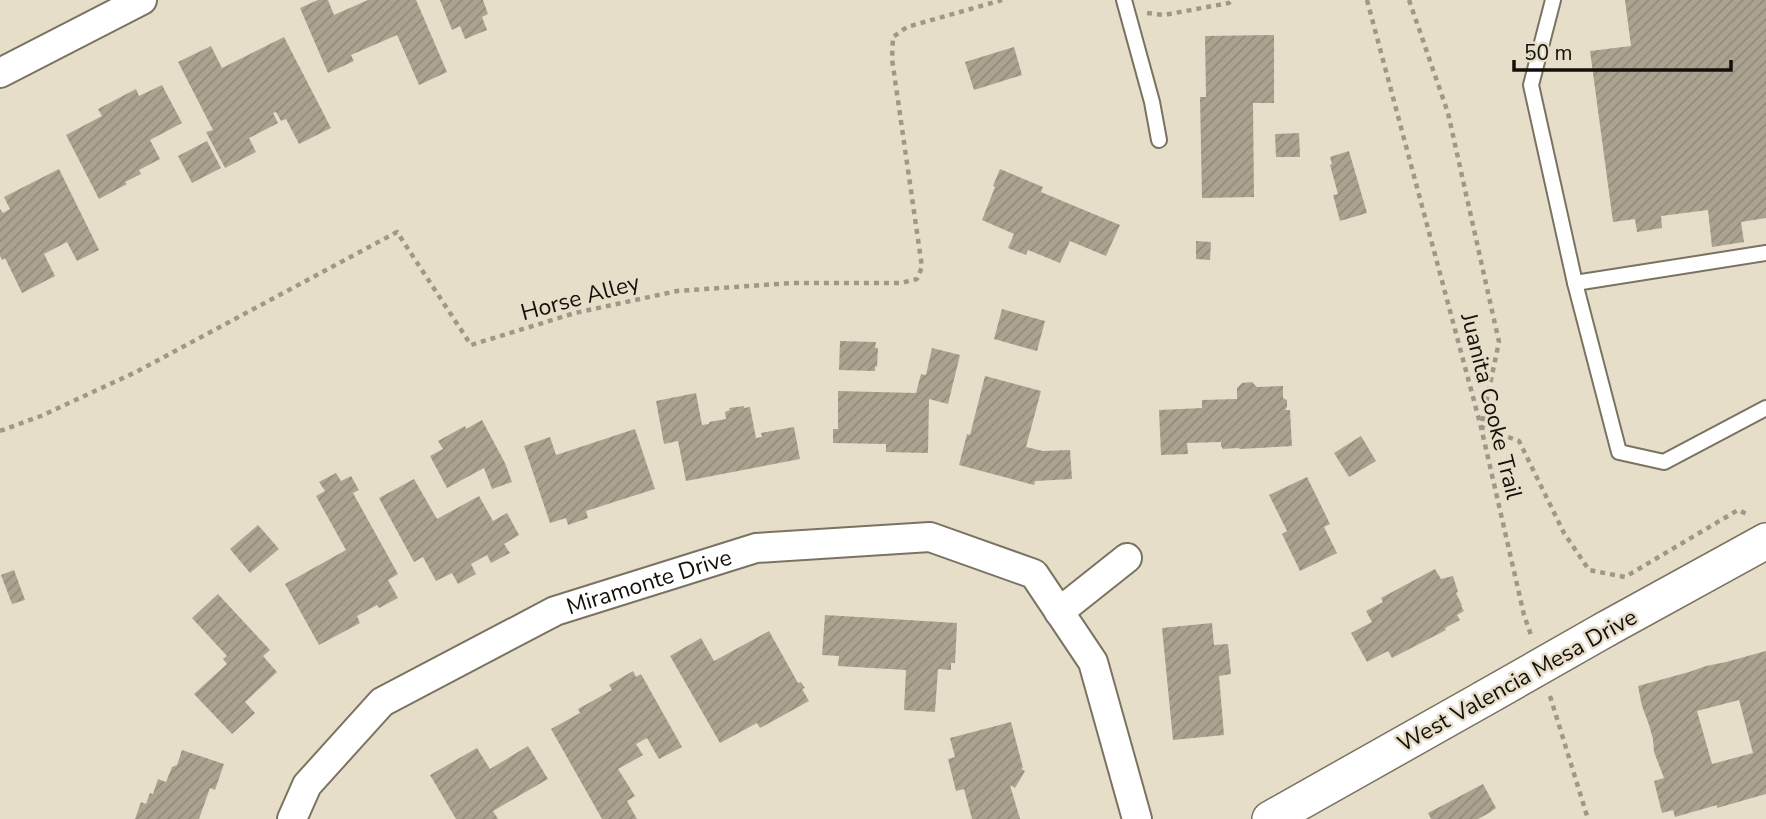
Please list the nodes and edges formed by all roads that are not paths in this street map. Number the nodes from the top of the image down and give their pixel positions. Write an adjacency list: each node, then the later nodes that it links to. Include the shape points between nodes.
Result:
1 (142, 0): 4 (street)
2 (1553, 0): 7 (lane, via 1531,85)
3 (1124, 2): 5 (lane)
4 (0, 73)
5 (1159, 140)
6 (1766, 253): 7 (lane)
7 (1575, 283): 8 (lane, via 1619,452 1664,461)
8 (1766, 408)
9 (1761, 530): 14 (street, West Valencia Mesa Drive, bridge, via 1606,629)
10 (1127, 558): 11 (street)
11 (1059, 612): 12 (street, Miramonte Drive, via 1034,573 930,537 756,548 555,611 382,702 307,785); 13 (street, Miramonte Drive, via 1093,662)
12 (292, 819)
13 (1137, 819)
14 (1269, 819)

